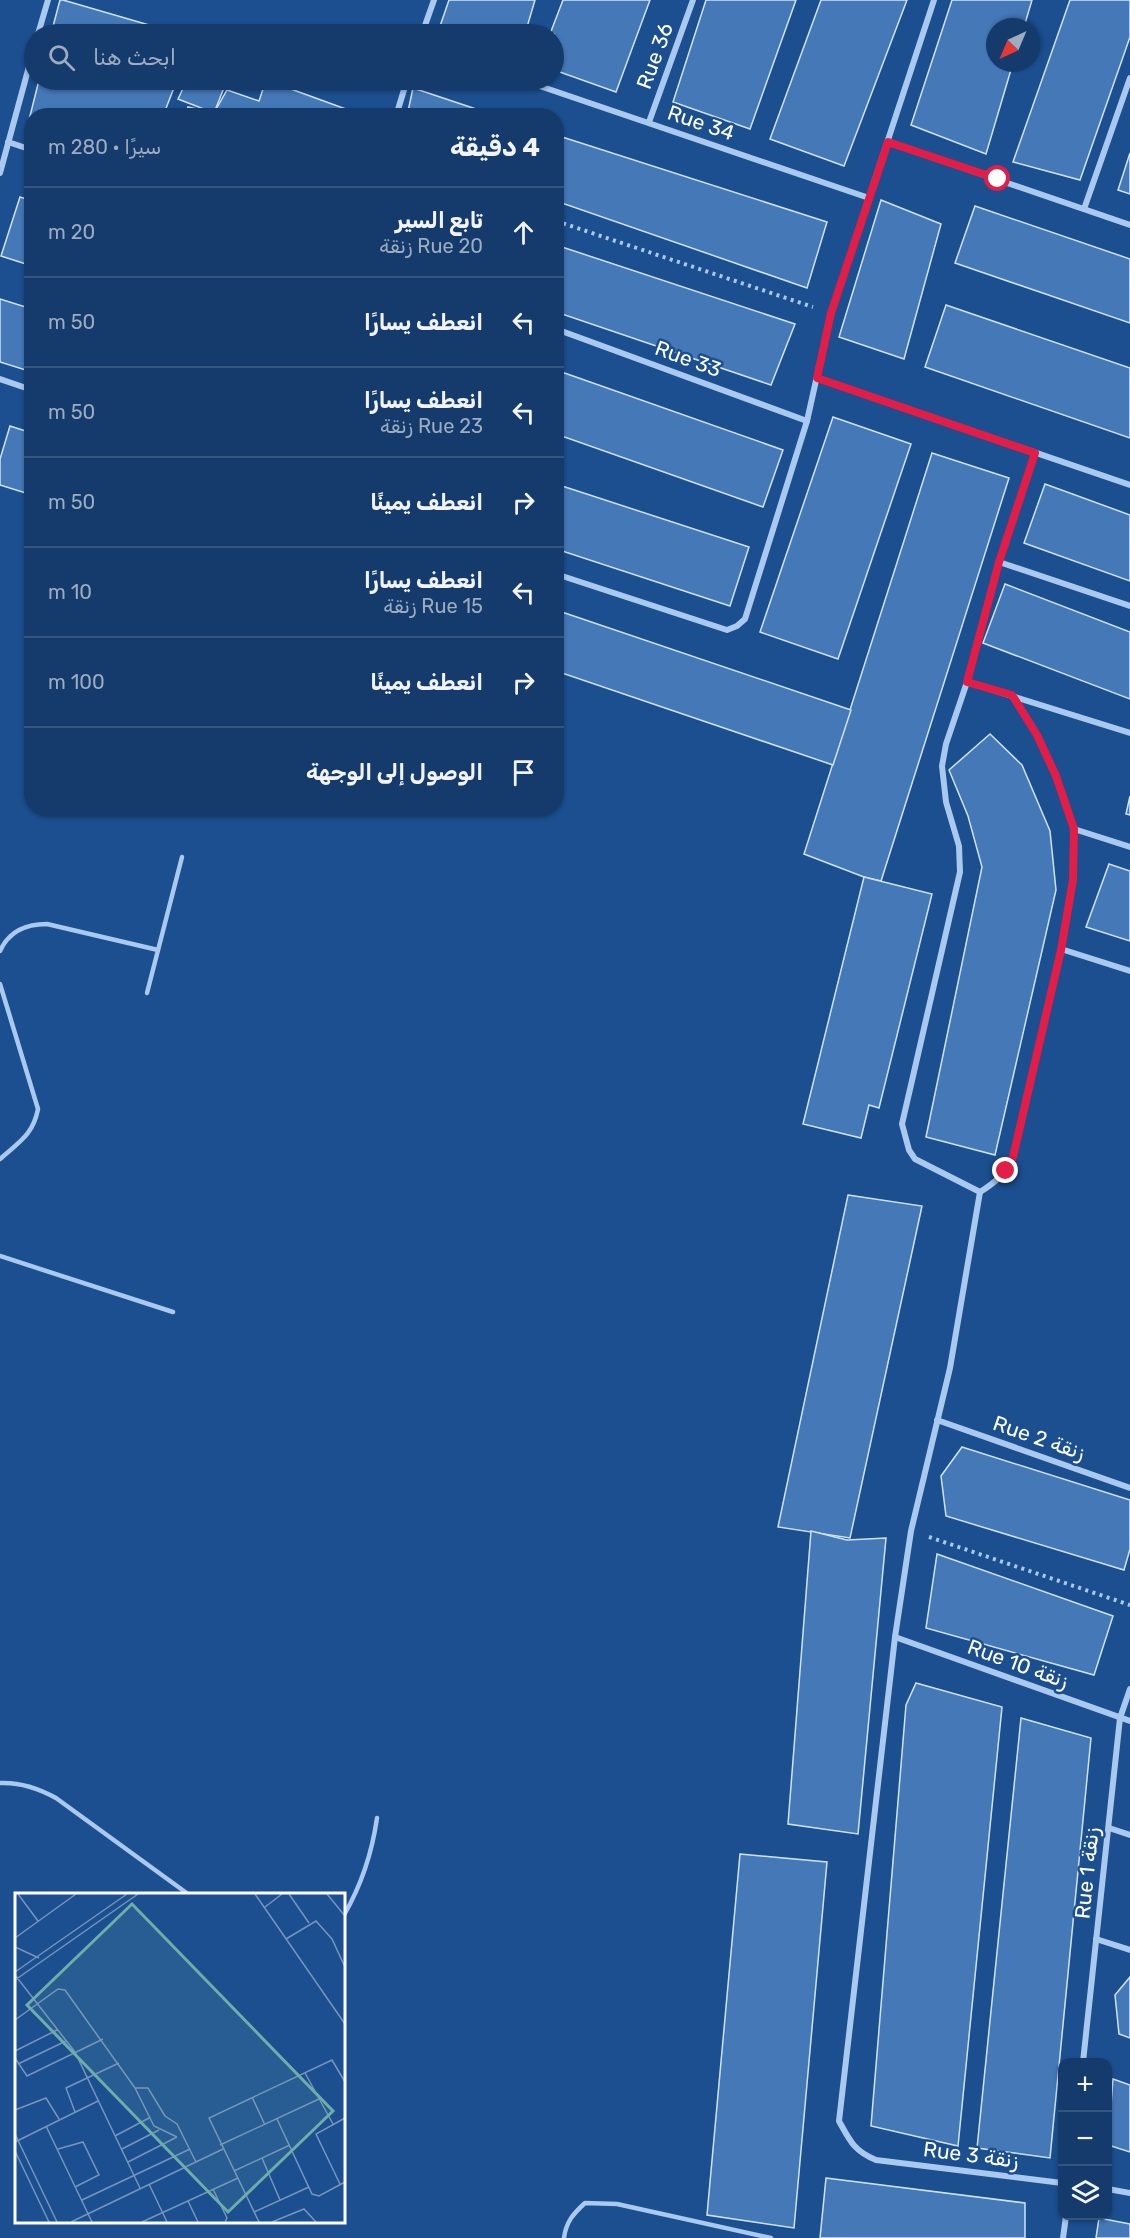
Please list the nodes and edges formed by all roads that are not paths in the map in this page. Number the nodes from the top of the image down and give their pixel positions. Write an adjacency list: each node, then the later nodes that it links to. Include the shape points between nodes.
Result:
1 (48, 0): 5 (street)
2 (434, 0): 6 (street)
3 (693, 0): 12 (street, Rue 36)
4 (934, 0): 14 (street)
5 (41, 24)
6 (426, 24)
7 (1130, 78): 18 (street)
8 (24, 86): 13 (street)
9 (404, 90): 11 (street)
10 (552, 90): 12 (street, Rue 34)
11 (398, 108)
12 (649, 122): 17 (street, Rue 34)
13 (9, 142): 15 (street); 16 (street)
14 (888, 142): 17 (street); 18 (street)
15 (24, 147)
16 (0, 173)
17 (869, 198): 21 (street, via 831,313)
18 (1084, 209): 19 (street)
19 (1130, 225)
20 (564, 332): 24 (street, Rue 33)
21 (817, 378): 24 (street); 25 (street)
22 (0, 379): 23 (street)
23 (24, 387)
24 (807, 421): 28 (street, via 750,608 737,626 727,630)
25 (1035, 453): 26 (street); 27 (street)
26 (1130, 485)
27 (999, 562): 29 (street); 30 (street)
28 (564, 577)
29 (1130, 606)
30 (967, 682): 31 (street); 45 (street, via 942,766 946,802 959,846 960,872 902,1124 915,1159)
31 (1012, 695): 32 (street); 33 (street, via 1056,776)
32 (1130, 733)
33 (1074, 829): 34 (street); 39 (street, via 1073,880)
34 (1130, 847)
35 (182, 857): 38 (lane)
36 (0, 936): 37 (lane)
37 (8, 937): 38 (lane, via 26,926 46,924); 40 (lane)
38 (158, 950): 43 (lane)
39 (1061, 950): 41 (street); 45 (street, via 1013,1157 996,1182)
40 (0, 951)
41 (1130, 971)
42 (0, 984): 44 (lane, via 38,1109 27,1135)
43 (147, 993)
44 (0, 1159)
45 (980, 1192): 48 (street, via 950,1368)
46 (0, 1256): 47 (lane)
47 (173, 1312)
48 (937, 1420): 49 (street, Rue 2 زنقة); 50 (street, via 911,1531)
49 (1130, 1488)
50 (895, 1637): 52 (street, Rue 10 زنقة); 63 (street, Rue 3 زنقة, via 839,2121 861,2154 876,2160)
51 (1130, 1689): 52 (street, Rue 1 زنقة)
52 (1120, 1718): 53 (street, Rue 10 زنقة); 56 (street, Rue 1 زنقة)
53 (1130, 1721)
54 (0, 1783): 58 (lane, via 41,1789)
55 (377, 1818): 59 (lane, via 368,1864)
56 (1109, 1828): 57 (street); 60 (street, Rue 1 زنقة)
57 (1130, 1835)
58 (187, 1893)
59 (345, 1913)
60 (1096, 1939): 61 (street); 62 (street, Rue 1 زنقة)
61 (1130, 1950)
62 (1083, 2058)
63 (1058, 2183)
64 (1112, 2190): 65 (street)
65 (1130, 2193)
66 (1065, 2220): 69 (street)
67 (564, 2238): 68 (lane, via 566,2225 585,2203 617,2204)
68 (771, 2238)
69 (1063, 2238)

